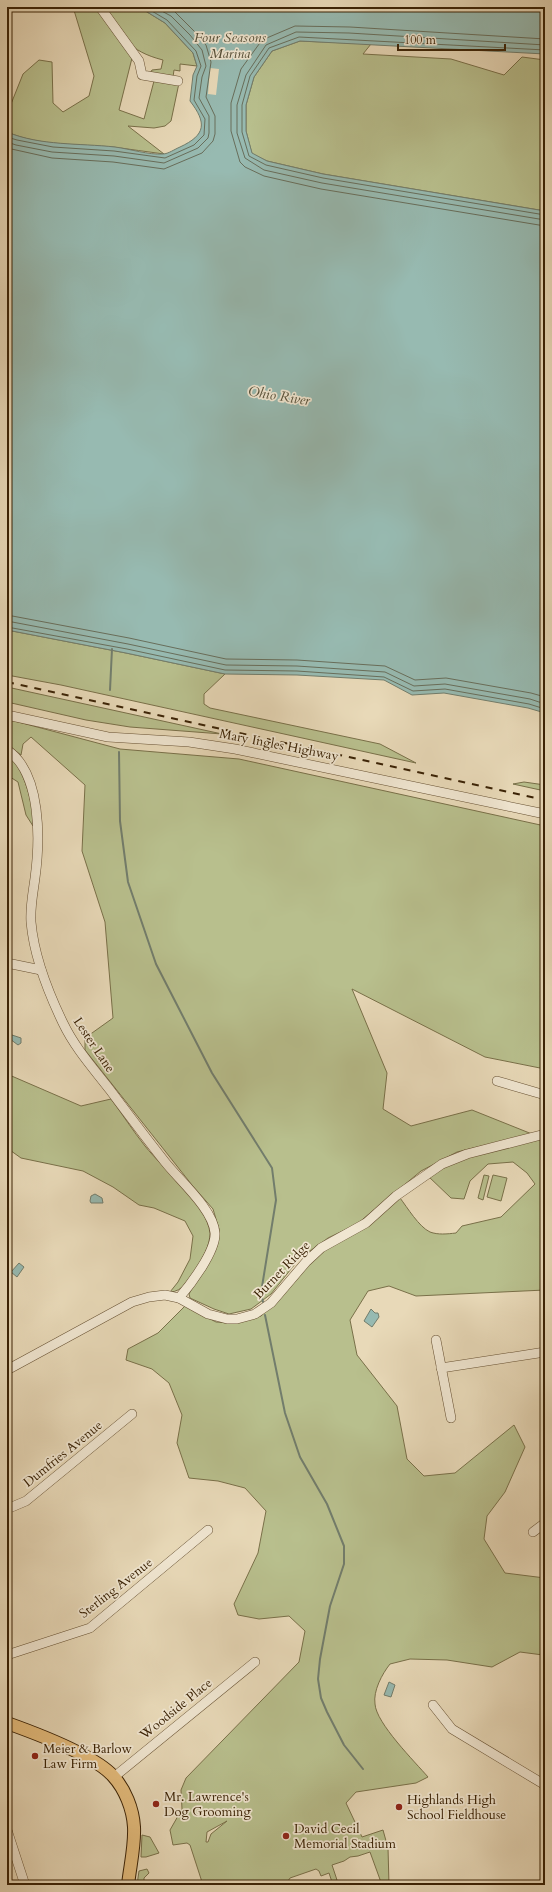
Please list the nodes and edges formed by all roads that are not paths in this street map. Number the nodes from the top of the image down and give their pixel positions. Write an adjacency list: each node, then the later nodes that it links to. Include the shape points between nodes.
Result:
1 (100, 7): 2 (street, via 139,61 142,75)
2 (178, 81)
3 (7, 715): 5 (street, Mary Ingles Highway, via 108,737 189,742 235,749)
4 (7, 750): 7 (street, Lester Lane, via 18,759 26,772 38,822 31,920)
5 (545, 814)
6 (7, 963): 7 (street)
7 (41, 970): 11 (street, Lester Lane, via 60,1018 73,1042 212,1221 214,1237 207,1256)
8 (497, 1081): 9 (street)
9 (545, 1095)
10 (545, 1134): 11 (street, Burnet Ridge, via 467,1154 442,1164 396,1196 366,1223 321,1248 271,1303 255,1314 227,1319 208,1314)
11 (179, 1298): 15 (street, Burnet Ridge, via 166,1295 132,1302)
12 (436, 1340): 14 (street)
13 (545, 1352): 14 (street)
14 (441, 1368): 17 (street)
15 (7, 1370)
16 (132, 1414): 18 (street, Dumfries Avenue, via 26,1501)
17 (451, 1418)
18 (7, 1509)
19 (545, 1523): 21 (street)
20 (208, 1530): 22 (street, Sterling Avenue, via 90,1628)
21 (533, 1532)
22 (7, 1655)
23 (255, 1662): 26 (street, Woodside Place)
24 (434, 1705): 27 (street, via 452,1729)
25 (7, 1723): 26 (main road, via 78,1753)
26 (114, 1776): 30 (main road, via 127,1797 134,1826)
27 (545, 1785)
28 (7, 1830): 29 (street)
29 (25, 1885)
30 (128, 1885)

